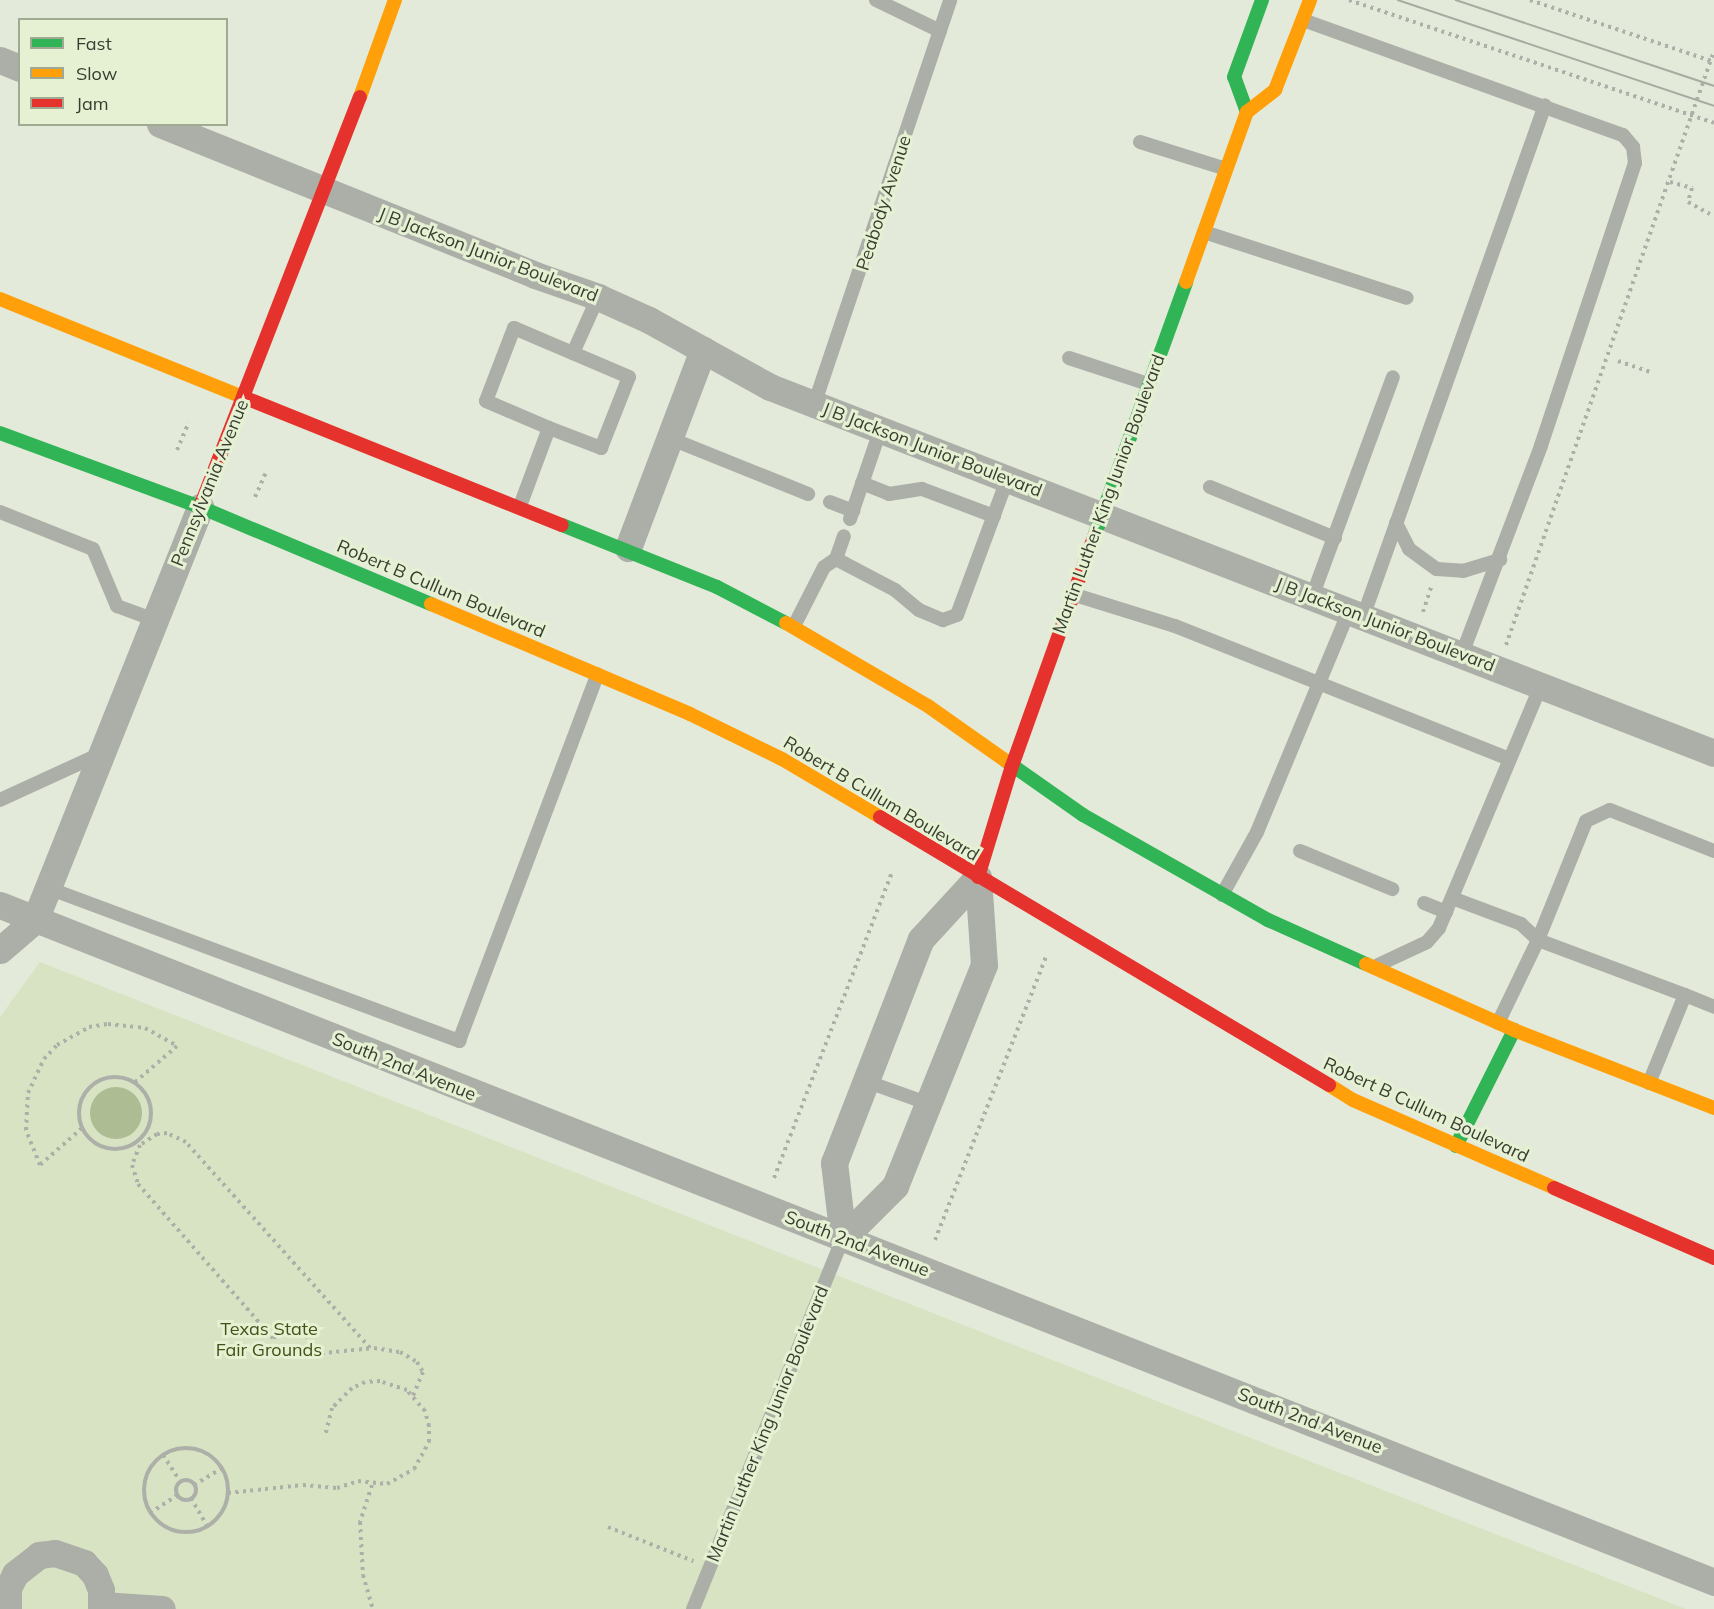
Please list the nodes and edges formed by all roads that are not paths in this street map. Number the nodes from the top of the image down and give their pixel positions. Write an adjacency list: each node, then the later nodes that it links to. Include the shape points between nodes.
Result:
1 (395, 0): 15 (main road, Pennsylvania Avenue)
2 (876, 0): 7 (lane)
3 (950, 0): 7 (lane, Peabody Avenue)
4 (1310, 0): 6 (main road)
5 (1255, 2): 11 (main road, via 1234,77)
6 (1303, 20): 10 (lane); 11 (main road, via 1275,90)
7 (940, 31): 26 (lane, Peabody Avenue)
8 (0, 60): 9 (street)
9 (18, 67)
10 (1545, 105): 41 (lane); 46 (lane, via 1623,135 1633,147 1635,163)
11 (1247, 112): 14 (main road, Martin Luther King Junior Boulevard)
12 (165, 126): 15 (street, J B Jackson Junior Boulevard)
13 (1140, 141): 14 (lane)
14 (1227, 170): 16 (main road, Martin Luther King Junior Boulevard)
15 (326, 192): 17 (street, J B Jackson Junior Boulevard); 25 (main road, Pennsylvania Avenue)
16 (1203, 232): 18 (lane); 24 (main road, Martin Luther King Junior Boulevard)
17 (598, 297): 20 (street, J B Jackson Junior Boulevard); 21 (lane)
18 (1407, 298)
19 (0, 299): 25 (main road)
20 (703, 350): 26 (street, J B Jackson Junior Boulevard, via 770,387); 30 (street)
21 (573, 353): 27 (lane, via 630,377 601,448); 27 (lane, via 514,328 486,401)
22 (1069, 358): 24 (lane)
23 (1393, 377): 43 (lane)
24 (1148, 384): 39 (main road, Martin Luther King Junior Boulevard)
25 (244, 398): 36 (main road); 37 (main road, Pennsylvania Avenue)
26 (814, 405): 28 (street, J B Jackson Junior Boulevard)
27 (549, 428): 36 (lane)
28 (880, 431): 31 (street, J B Jackson Junior Boulevard); 32 (lane)
29 (0, 433): 37 (main road, Robert B Cullum Boulevard)
30 (669, 438): 34 (lane); 44 (street)
31 (1007, 480): 39 (street, J B Jackson Junior Boulevard); 40 (lane)
32 (862, 483): 35 (lane, via 851,515); 40 (lane, via 889,495 922,489)
33 (1210, 488): 43 (lane)
34 (808, 494)
35 (830, 502)
36 (520, 506): 44 (main road)
37 (200, 507): 50 (street, Pennsylvania Avenue); 53 (main road, Robert B Cullum Boulevard)
38 (0, 512): 50 (lane, via 93,549 117,606)
39 (1101, 515): 47 (main road, Martin Luther King Junior Boulevard); 48 (street, J B Jackson Junior Boulevard)
40 (994, 516): 45 (lane, via 957,615 943,620)
41 (1396, 523): 46 (lane, via 1409,549 1437,569 1463,571); 49 (lane)
42 (844, 536): 45 (lane)
43 (1335, 538): 48 (lane)
44 (628, 548): 51 (main road)
45 (836, 559): 51 (lane, via 824,567)
46 (1500, 560): 52 (lane)
47 (1072, 594): 54 (lane, via 1175,626); 59 (main road, Martin Luther King Junior Boulevard)
48 (1312, 597): 49 (street, J B Jackson Junior Boulevard)
49 (1356, 614): 52 (street, J B Jackson Junior Boulevard); 54 (lane)
50 (155, 620): 56 (street, Pennsylvania Avenue)
51 (794, 626): 59 (main road, via 928,706)
52 (1462, 654): 55 (street, J B Jackson Junior Boulevard)
53 (598, 674): 63 (main road, Robert B Cullum Boulevard, via 782,759); 64 (lane, via 459,1041)
54 (1319, 682): 58 (lane); 66 (lane, via 1257,831)
55 (1541, 685): 57 (street, J B Jackson Junior Boulevard); 58 (lane)
56 (102, 753): 60 (lane); 64 (street, Pennsylvania Avenue)
57 (1714, 753)
58 (1509, 759): 67 (lane)
59 (1012, 766): 63 (main road, Martin Luther King Junior Boulevard); 66 (main road, via 1083,815)
60 (0, 800)
61 (1300, 850): 65 (lane)
62 (1714, 851): 72 (lane, via 1610,810 1586,821)
63 (978, 877): 79 (street, Martin Luther King Junior Boulevard, via 921,939); 81 (street, Martin Luther King Junior Boulevard, via 984,965); 83 (main road, Robert B Cullum Boulevard, via 1294,1068 1353,1100)
64 (48, 888): 71 (street, Pennsylvania Avenue)
65 (1392, 889)
66 (1222, 895): 74 (main road)
67 (1452, 898): 70 (lane); 72 (lane, via 1521,924)
68 (1424, 903): 70 (lane)
69 (0, 905): 71 (street, South 2nd Avenue)
70 (1446, 912): 74 (lane, via 1440,928 1427,942)
71 (35, 920): 73 (street, Pennsylvania Avenue); 84 (street, South 2nd Avenue)
72 (1538, 940): 75 (lane); 77 (lane)
73 (0, 950)
74 (1373, 967): 77 (main road)
75 (1685, 995): 76 (lane); 80 (lane)
76 (1714, 1006)
77 (1498, 1023): 78 (main road)
78 (1515, 1030): 80 (main road); 83 (main road)
79 (866, 1082): 81 (lane); 84 (street, Martin Luther King Junior Boulevard, via 834,1163)
80 (1649, 1083): 82 (main road)
81 (930, 1104): 84 (street, Martin Luther King Junior Boulevard, via 896,1186)
82 (1714, 1108)
83 (1456, 1146): 85 (main road, Robert B Cullum Boulevard)
84 (843, 1238): 87 (street, South 2nd Avenue); 91 (lane, Martin Luther King Junior Boulevard)
85 (1714, 1258)
86 (7, 1571): 88 (street); 89 (street, via 39,1555 70,1555 95,1575)
87 (1714, 1582)
88 (6, 1607)
89 (102, 1607): 90 (street)
90 (162, 1609)
91 (693, 1609)

